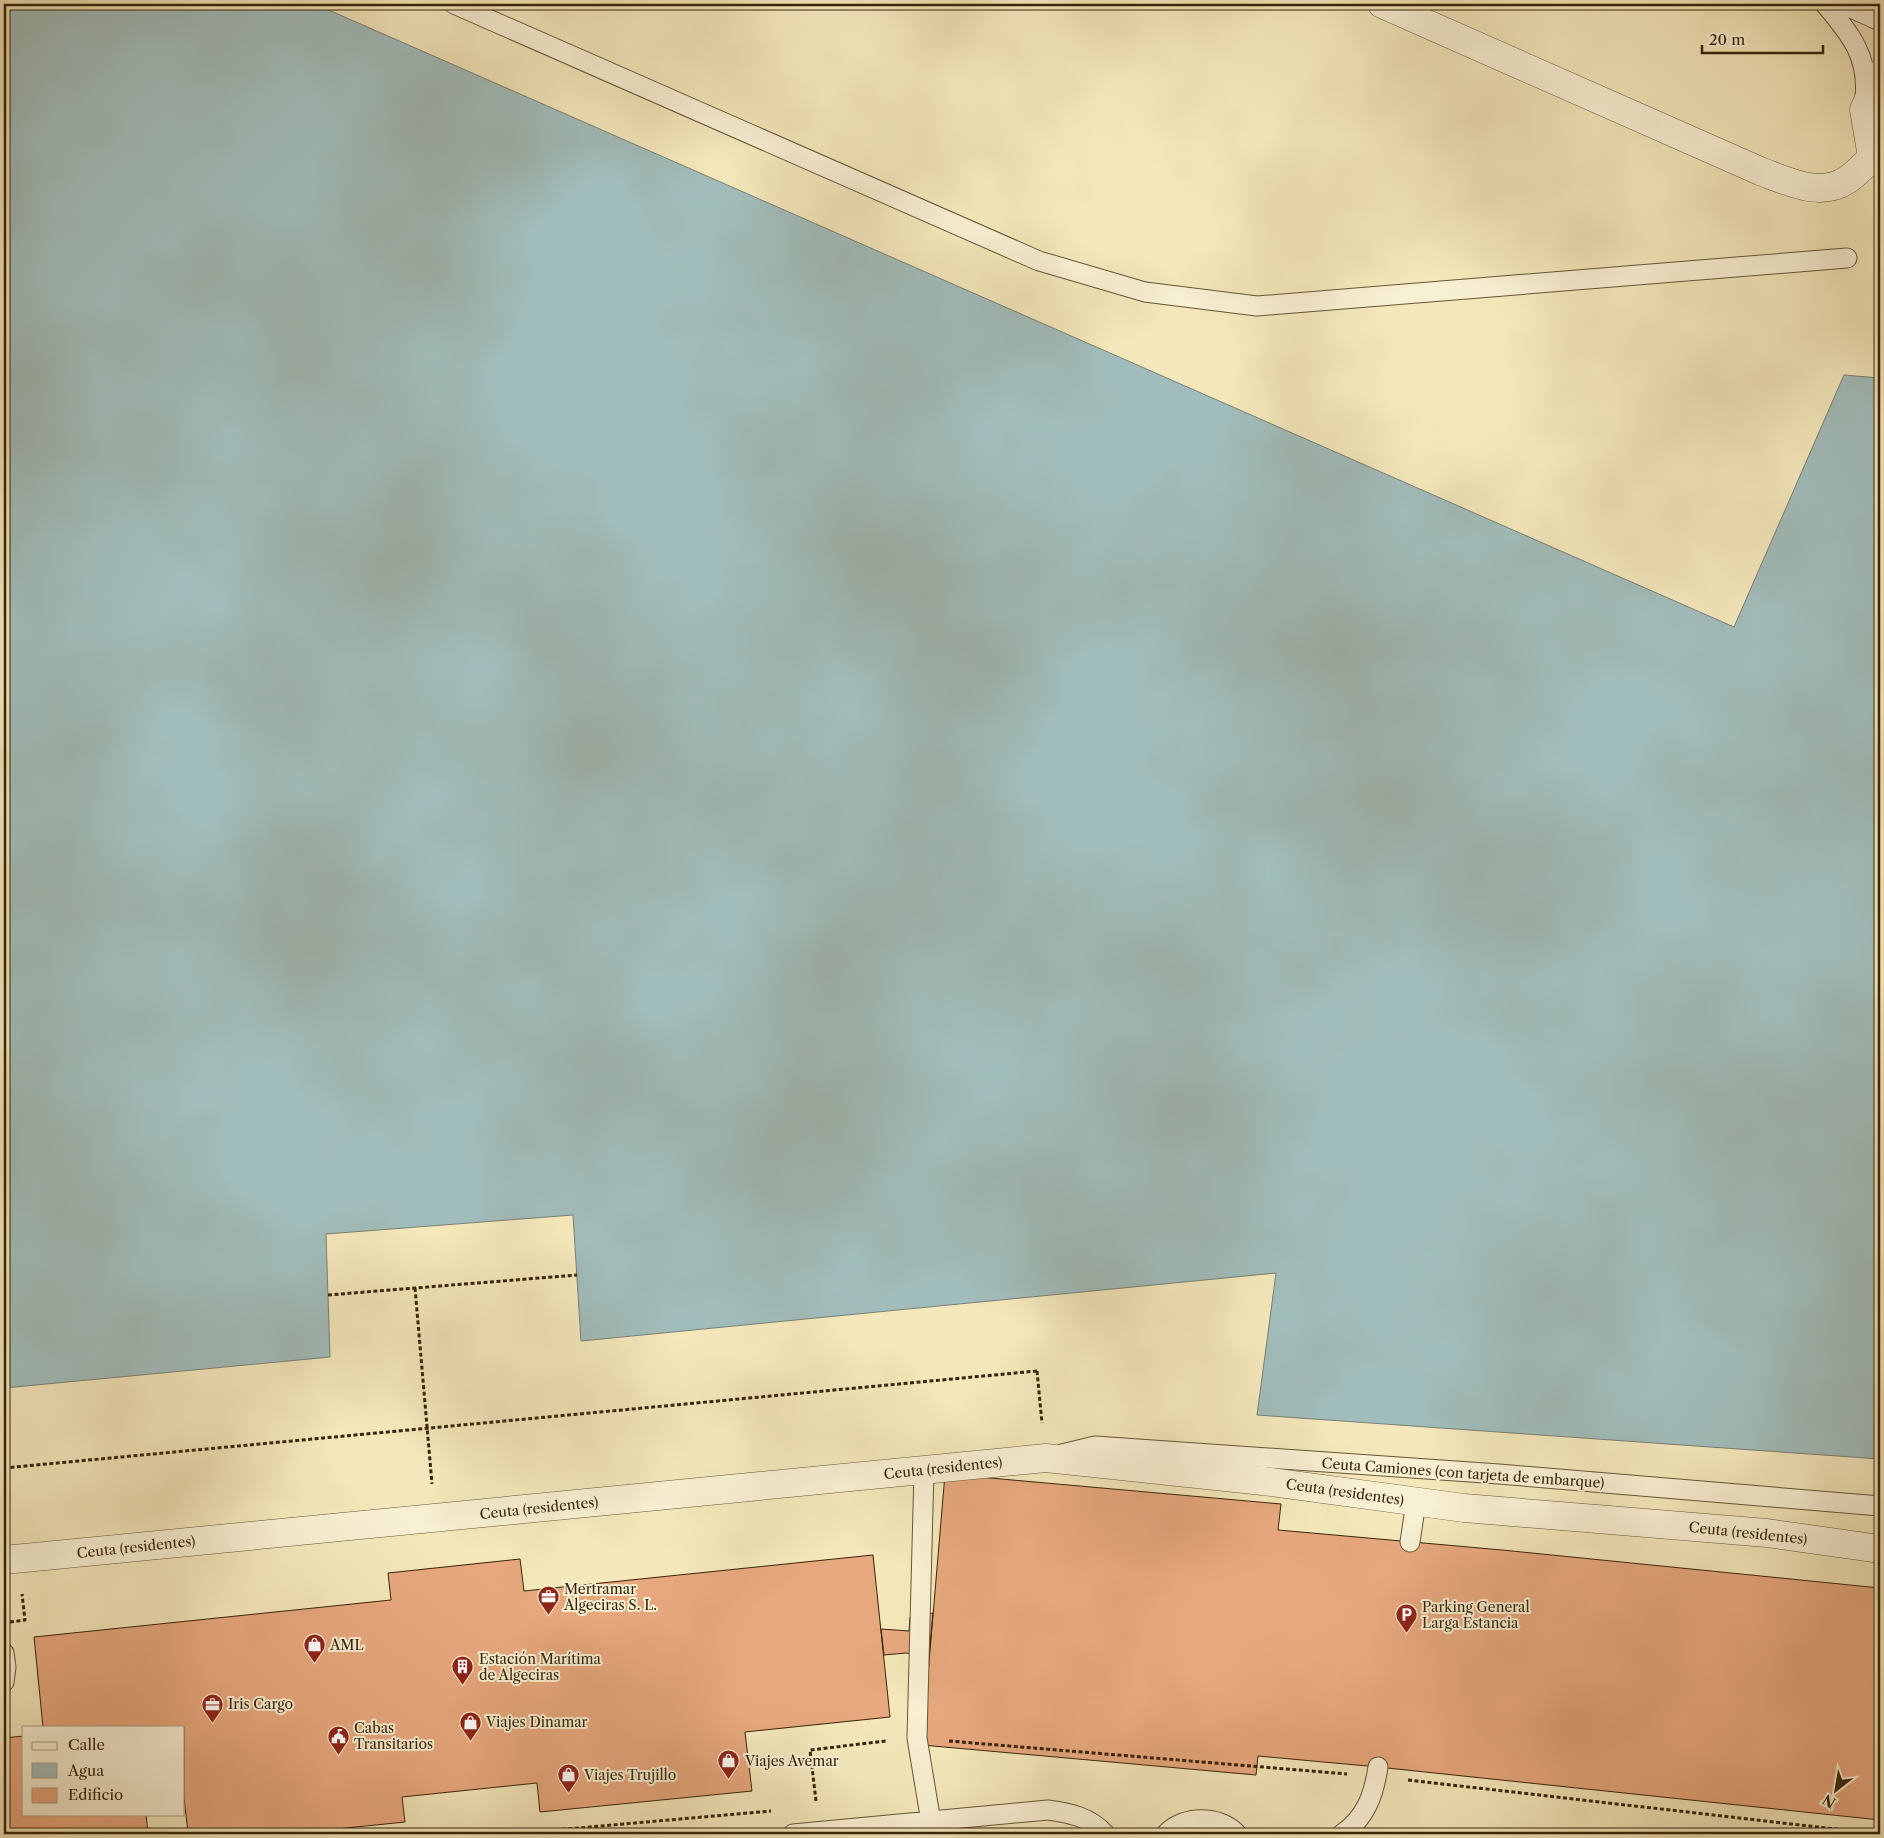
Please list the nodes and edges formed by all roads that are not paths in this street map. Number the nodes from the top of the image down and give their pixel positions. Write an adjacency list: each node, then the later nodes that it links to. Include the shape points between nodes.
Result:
1 (454, 4): 9 (lane, via 1040,261 1145,292 1257,306)
2 (1382, 4): 8 (street, via 1760,171 1809,188 1827,188 1845,182)
3 (1825, 4): 7 (lane, via 1861,53 1867,81)
4 (1842, 4): 5 (lane)
5 (1880, 21)
6 (1880, 74): 7 (street)
7 (1864, 110): 8 (street)
8 (1876, 155)
9 (1847, 258)
10 (1046, 1458): 11 (street, Ceuta (residentes)); 12 (street, Ceuta (residentes), via 1263,1481); 13 (lane, Ceuta Camiones (con tarjeta de embarque), via 1095,1446 1509,1475)
11 (924, 1470): 16 (street, Ceuta (residentes)); 20 (lane, via 917,1738)
12 (1416, 1502): 14 (lane); 15 (street, Ceuta (residentes), via 1767,1533)
13 (1880, 1506)
14 (1410, 1542)
15 (1880, 1549)
16 (4, 1560)
17 (4, 1653): 18 (lane)
18 (4, 1682)
19 (1377, 1772): 25 (lane, via 1364,1813 1353,1827)
20 (931, 1822): 21 (lane); 22 (lane, via 1048,1810 1086,1819)
21 (793, 1834)
22 (1105, 1834)
23 (1166, 1834): 24 (lane, via 1172,1827 1189,1820 1212,1821)
24 (1237, 1834)
25 (1342, 1834)

